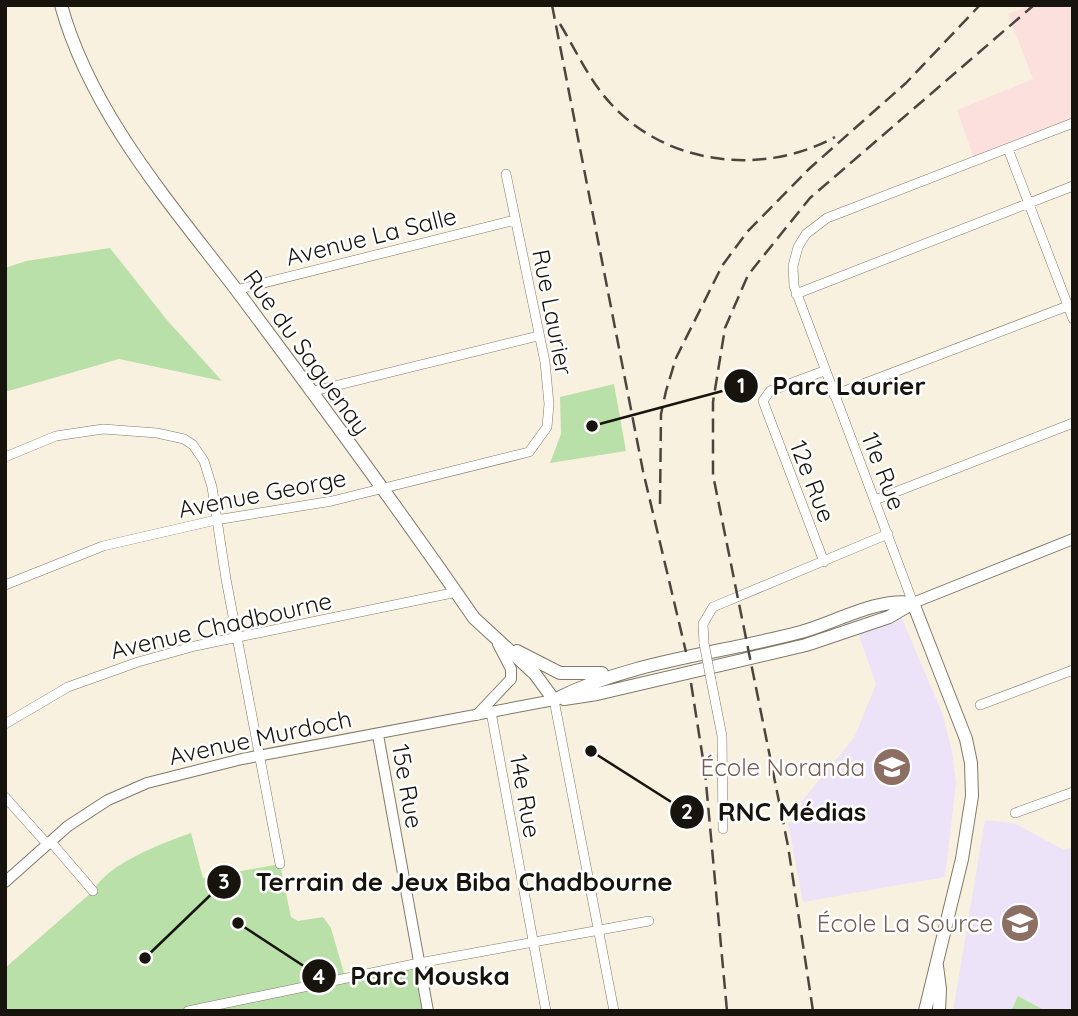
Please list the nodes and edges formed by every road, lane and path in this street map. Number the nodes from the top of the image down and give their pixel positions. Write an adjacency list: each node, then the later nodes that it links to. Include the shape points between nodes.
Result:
1 (61, 5): 8 (main road, Rue du Saguenay, via 106,110)
2 (1073, 123): 3 (street)
3 (1008, 149): 6 (street); 9 (street, 11e Rue, via 827,218 806,234 793,266)
4 (506, 174): 7 (street, Rue Laurier)
5 (1073, 186): 6 (street)
6 (1028, 203): 9 (street); 10 (street)
7 (515, 220): 8 (street, Avenue La Salle); 12 (street, Rue Laurier)
8 (236, 290): 14 (main road, Rue du Saguenay)
9 (796, 294): 13 (street, 11e Rue)
10 (1070, 305): 11 (street); 15 (street)
11 (1073, 319)
12 (538, 336): 14 (street); 17 (street, Rue Laurier, via 549,417)
13 (824, 370): 15 (street, 11e Rue); 24 (street, 12e Rue, via 769,391 763,401)
14 (310, 391): 19 (main road, Rue du Saguenay)
15 (834, 395): 20 (street, 11e Rue)
16 (1073, 423): 20 (street)
17 (529, 452): 19 (street, Avenue George)
18 (5, 457): 21 (street, via 56,436 103,429 184,439 208,470)
19 (382, 489): 21 (street, Avenue George); 26 (main road, Rue du Saguenay)
20 (875, 500): 22 (street, 11e Rue)
21 (216, 520): 25 (street, Avenue George, via 103,547); 29 (street)
22 (888, 534): 24 (street); 27 (street, 11e Rue)
23 (1073, 539): 27 (street, Avenue Murdoch)
24 (824, 562): 42 (street, bridge, via 713,607 703,624 722,736)
25 (5, 585)
26 (457, 593): 28 (main road, Rue du Saguenay); 29 (street, Avenue Chadbourne)
27 (913, 603): 30 (main road, Avenue Murdoch, via 896,601 778,638); 32 (main road, Avenue Murdoch, via 889,617 806,645); 51 (main road, via 971,763 970,818)
28 (490, 633): 30 (main road, via 523,656 560,673); 32 (main road, Rue du Saguenay, via 535,674); 35 (street, via 508,662 511,679)
29 (238, 639): 36 (street, Avenue Chadbourne, via 195,646 92,677); 38 (street)
30 (630, 670): 32 (main road, Avenue Murdoch, via 591,681)
31 (1073, 670): 33 (street)
32 (554, 700): 34 (street, Avenue Murdoch); 48 (street)
33 (980, 705)
34 (491, 712): 35 (street, Avenue Murdoch); 49 (street, 14e Rue)
35 (477, 715): 37 (street, Avenue Murdoch)
36 (5, 724)
37 (377, 735): 38 (street, Avenue Murdoch); 50 (street, 15e Rue)
38 (260, 756): 43 (street, Avenue Murdoch, via 127,790); 44 (street)
39 (1073, 792): 41 (street)
40 (5, 797): 43 (street)
41 (1015, 813)
42 (723, 829)
43 (49, 843): 45 (street, Avenue Murdoch); 46 (street)
44 (280, 864)
45 (5, 882)
46 (93, 891)
47 (649, 921): 48 (street)
48 (598, 931): 49 (street); 55 (street)
49 (533, 943): 50 (street); 54 (street, 14e Rue)
50 (419, 963): 52 (street); 53 (street, 15e Rue)
51 (937, 963): 56 (main road); 57 (main road)
52 (188, 1011)
53 (428, 1011)
54 (546, 1011)
55 (614, 1011)
56 (925, 1011)
57 (939, 1011)

